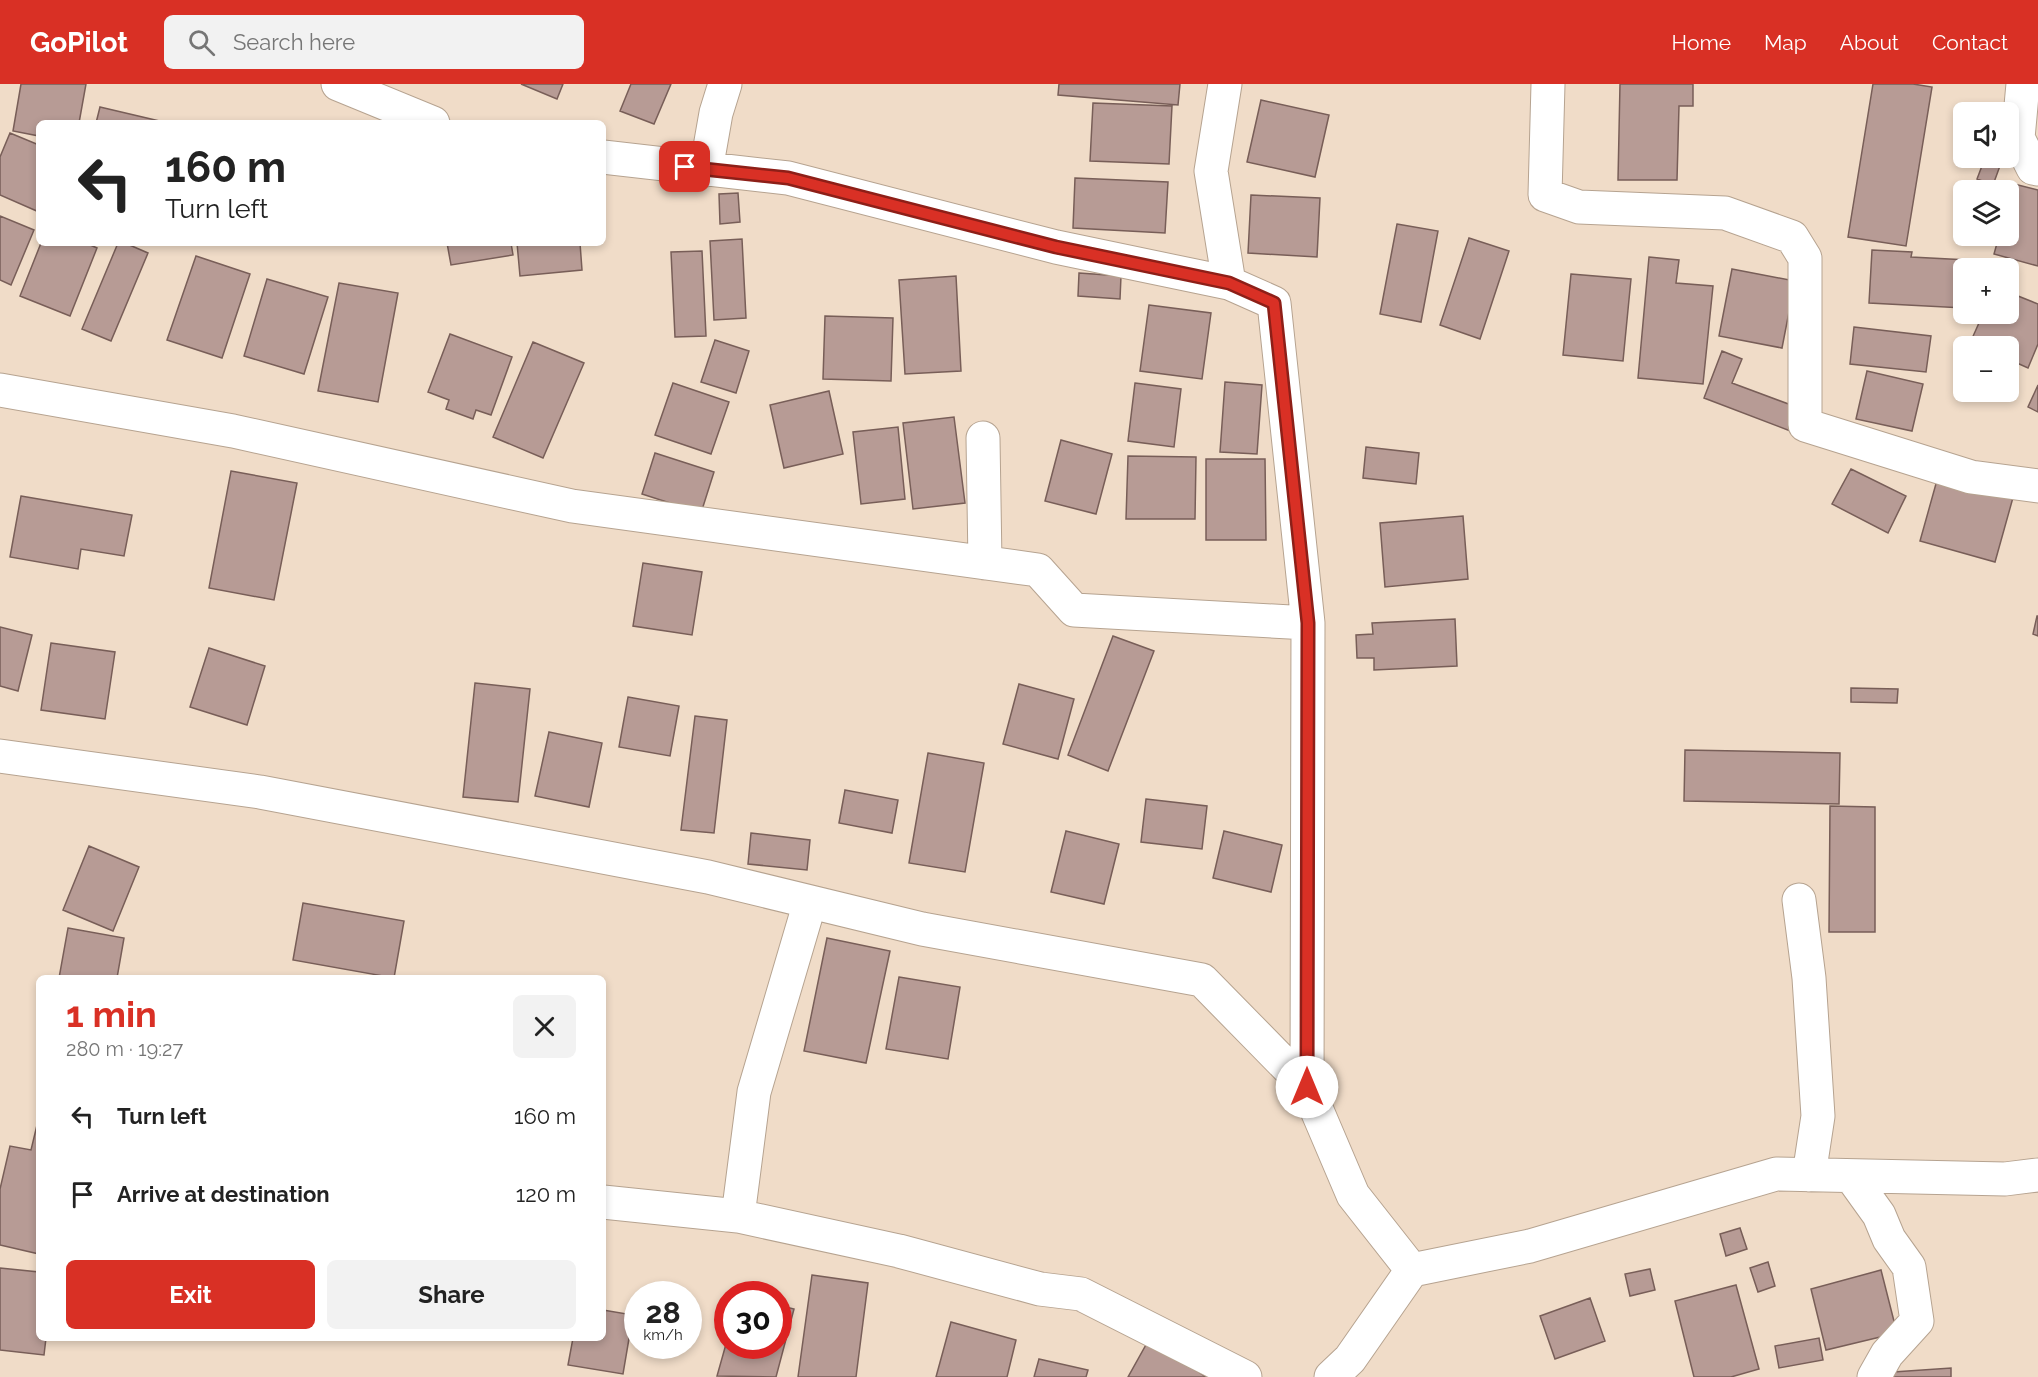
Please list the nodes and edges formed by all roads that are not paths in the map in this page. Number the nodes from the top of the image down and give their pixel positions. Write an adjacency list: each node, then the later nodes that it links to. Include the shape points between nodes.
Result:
1 (338, 84): 6 (street)
2 (725, 84): 9 (street)
3 (1225, 84): 10 (street, via 1211,171)
4 (1548, 84): 13 (street, via 1545,195 1579,207 1725,213 1792,237 1805,258 1805,425 1971,477)
5 (2023, 84): 8 (street, via 2018,138 2033,168)
6 (426, 120)
7 (606, 157): 9 (street)
8 (2038, 169)
9 (706, 170): 10 (street, via 788,178 1056,247)
10 (1229, 283): 15 (street, via 1274,303)
11 (1, 393): 14 (street, via 233,431 572,506)
12 (983, 438): 14 (street)
13 (2038, 486)
14 (985, 563): 15 (street, via 1038,570 1074,610)
15 (1308, 623): 19 (street)
16 (0, 756): 18 (street, via 260,792 708,877)
17 (1799, 900): 20 (street, via 1809,978 1818,1116)
18 (810, 902): 19 (street, via 922,929 1202,980); 24 (street, via 754,1092)
19 (1307, 1087): 25 (street, via 1353,1196)
20 (1809, 1175): 22 (street); 25 (street, via 1776,1174 1530,1246)
21 (2038, 1175): 22 (street, via 2005,1179)
22 (1851, 1176): 28 (street, via 1909,1267 1917,1322 1887,1354)
23 (606, 1202): 24 (street)
24 (738, 1216): 26 (street, via 899,1251 1040,1289 1081,1294)
25 (1412, 1270): 27 (street, via 1350,1359)
26 (1245, 1377)
27 (1331, 1377)
28 (1874, 1377)

